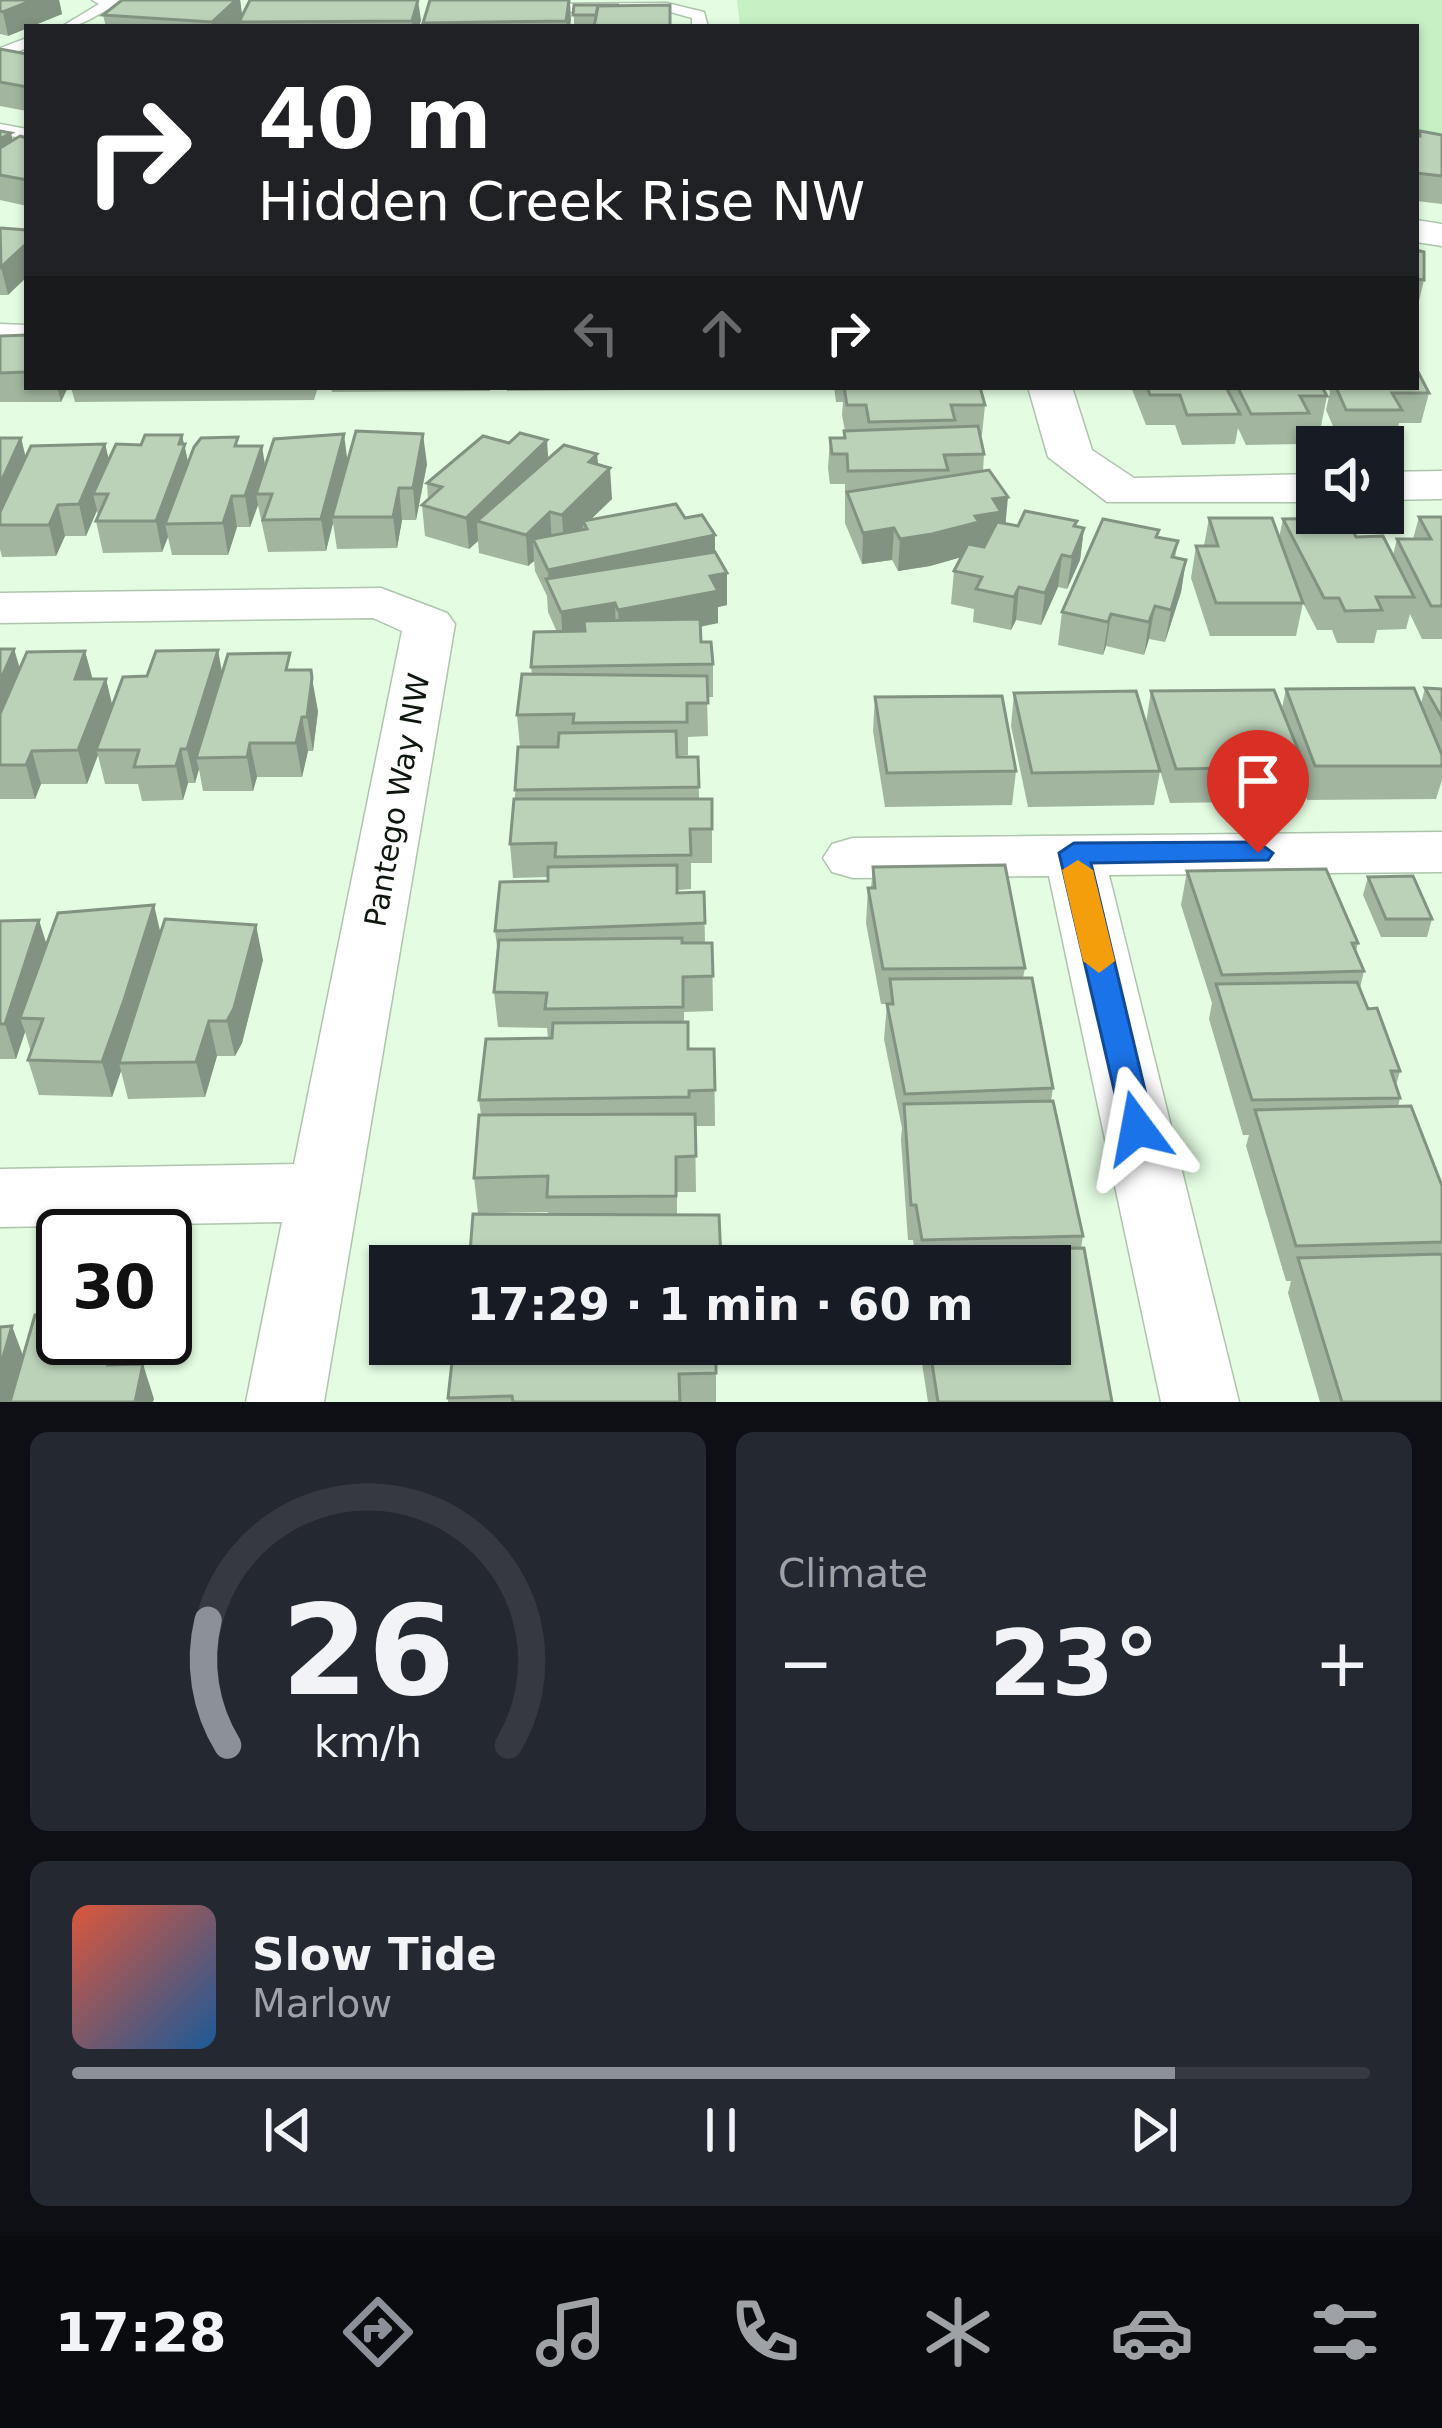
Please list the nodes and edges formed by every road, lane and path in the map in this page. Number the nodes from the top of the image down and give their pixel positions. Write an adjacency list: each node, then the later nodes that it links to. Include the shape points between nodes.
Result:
1 (107, 1): 2 (lane); 4 (lane)
2 (170, 6)
3 (508, 8): 5 (lane, via 667,7 699,15)
4 (73, 24)
5 (700, 24)
6 (1050, 390): 9 (street, via 1071,457 1124,492)
7 (1442, 485): 8 (street)
8 (1404, 486)
9 (1296, 488)
10 (0, 608): 14 (street, Pantego Way NW, via 381,603 430,624)
11 (1442, 852): 12 (street)
12 (1074, 853): 13 (street); 17 (street)
13 (853, 858)
14 (326, 1192): 15 (street); 16 (street, Pantego Way NW)
15 (0, 1198)
16 (285, 1402)
17 (1200, 1402)

